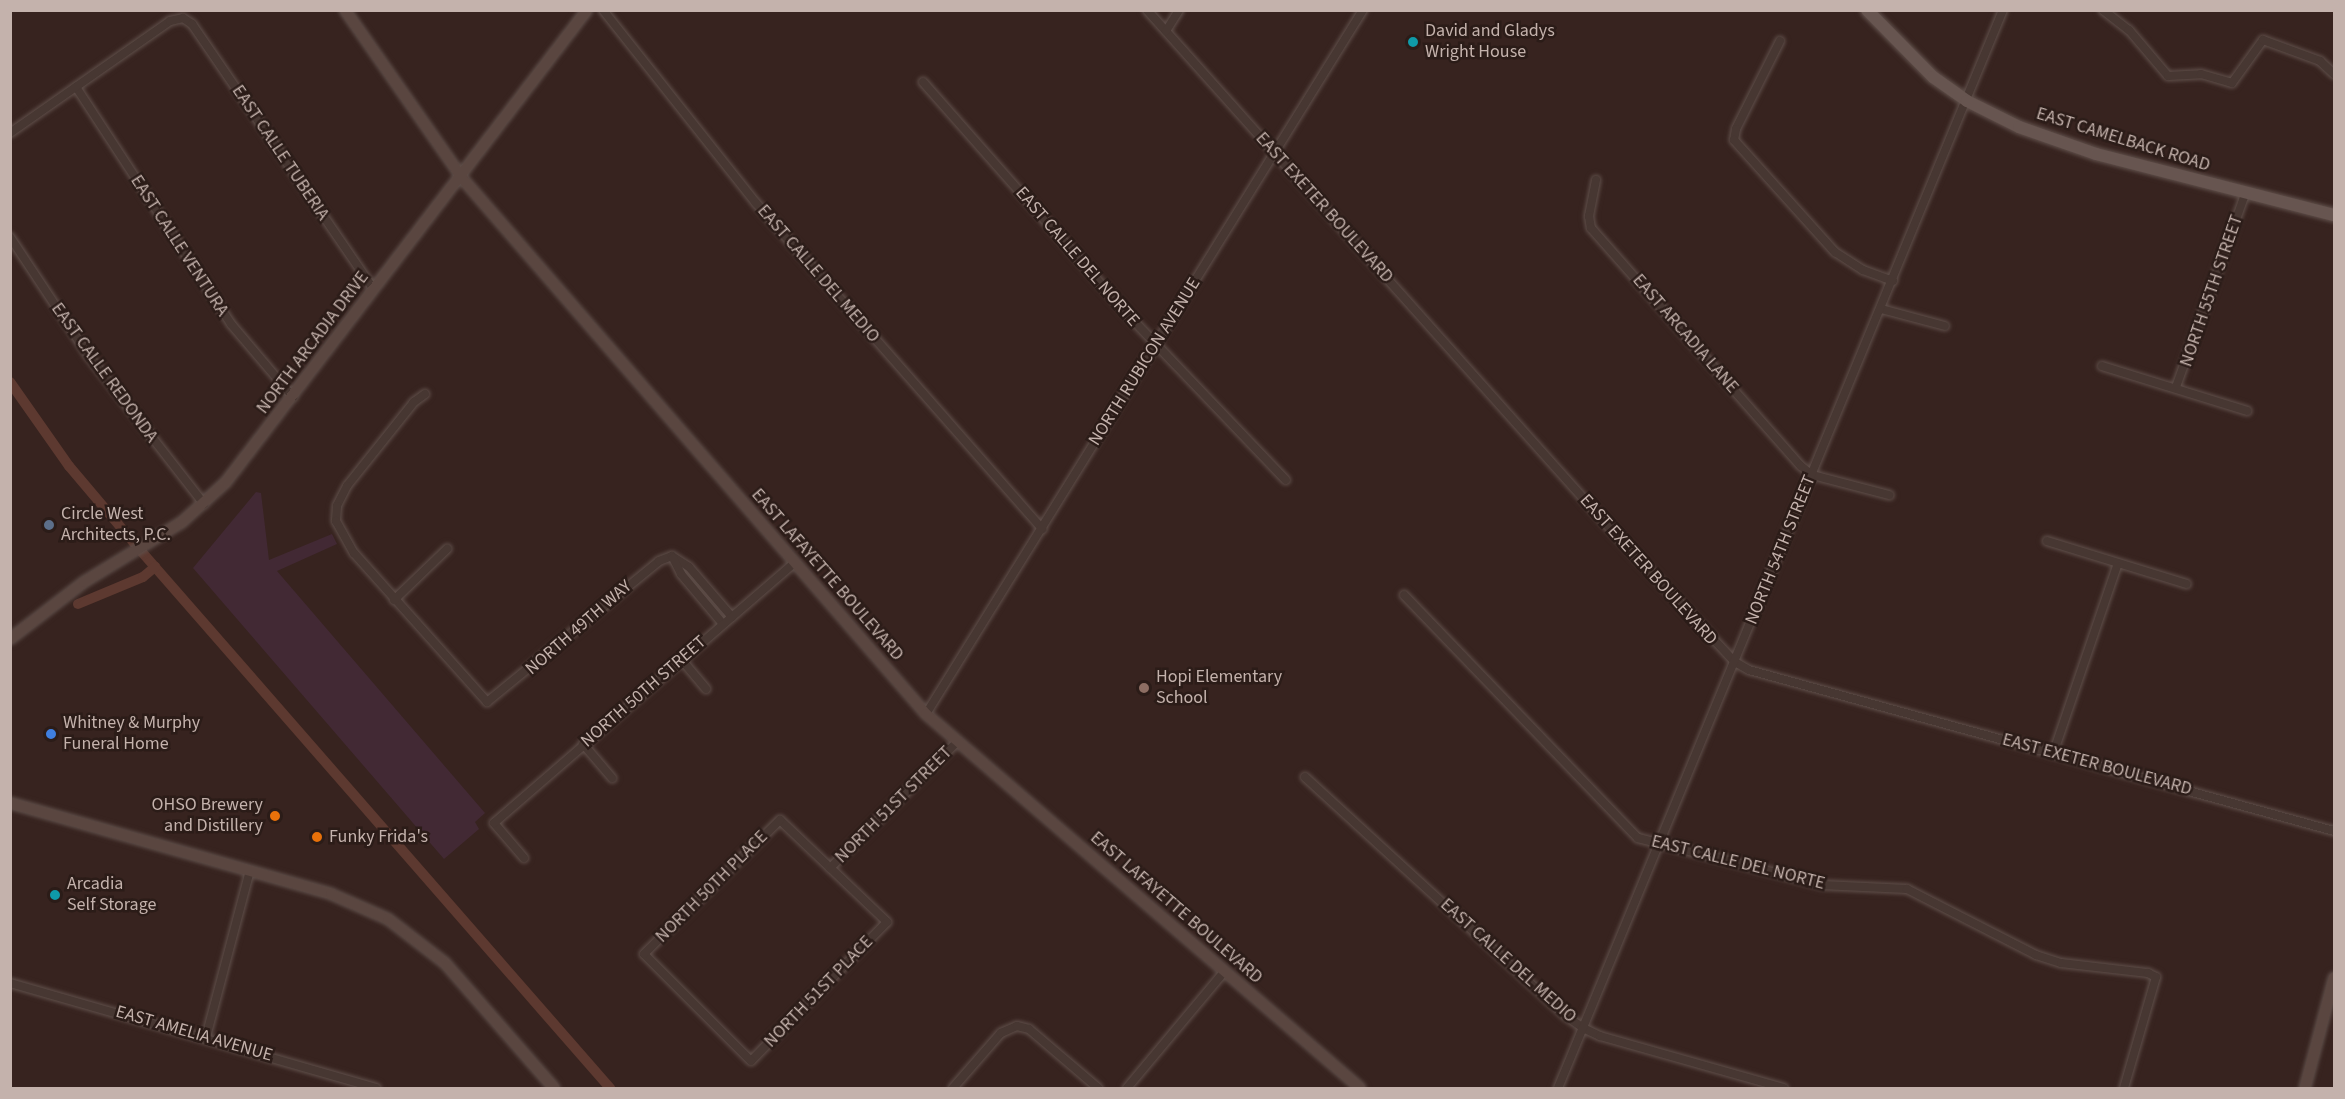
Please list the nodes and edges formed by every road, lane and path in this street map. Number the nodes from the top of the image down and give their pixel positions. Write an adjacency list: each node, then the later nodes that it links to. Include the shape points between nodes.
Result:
1 (345, 10): 18 (street, EAST LAFAYETTE BOULEVARD)
2 (587, 10): 18 (street, NORTH ARCADIA DRIVE)
3 (603, 10): 37 (street, EAST CALLE DEL MEDIO, via 756,203)
4 (1147, 10): 10 (street, EAST EXETER BOULEVARD)
5 (1179, 10): 10 (street)
6 (1363, 10): 17 (street, NORTH RUBICON AVENUE)
7 (1867, 10): 15 (main road, EAST CAMELBACK ROAD, via 1907,54)
8 (2003, 10): 15 (street, NORTH 54TH STREET)
9 (2103, 10): 12 (street, via 2129,30 2168,76 2201,74 2232,83 2263,40 2320,61)
10 (1166, 30): 17 (street, EAST EXETER BOULEVARD)
11 (1780, 41): 23 (street, via 1733,136 1835,252 1854,266)
12 (2334, 74)
13 (923, 82): 27 (street, EAST CALLE DEL NORTE)
14 (76, 87): 16 (street); 24 (street, EAST CALLE TUBERIA, via 170,21 183,18 192,24); 31 (street, EAST CALLE VENTURA, via 231,324)
15 (1967, 101): 20 (main road, EAST CAMELBACK ROAD, via 2068,146); 23 (street, NORTH 54TH STREET)
16 (10, 133)
17 (1275, 154): 27 (street, NORTH RUBICON AVENUE); 52 (street, EAST EXETER BOULEVARD)
18 (462, 178): 24 (street, NORTH ARCADIA DRIVE); 41 (street, EAST LAFAYETTE BOULEVARD)
19 (1596, 180): 33 (street, EAST ARCADIA LANE, via 1589,216 1591,228)
20 (2245, 194): 21 (main road, EAST CAMELBACK ROAD); 29 (street, NORTH 55TH STREET)
21 (2334, 215)
22 (10, 237): 36 (street, EAST CALLE REDONDA, via 88,355)
23 (1893, 281): 25 (street, NORTH 54TH STREET)
24 (374, 290): 31 (street, NORTH ARCADIA DRIVE)
25 (1881, 309): 26 (street); 33 (street, NORTH 54TH STREET)
26 (1945, 326)
27 (1155, 345): 34 (street, EAST CALLE DEL NORTE); 37 (street, NORTH RUBICON AVENUE)
28 (2102, 366): 29 (street)
29 (2176, 387): 32 (street, via 2187,395)
30 (425, 394): 47 (street, via 414,402 347,486 337,506 340,533)
31 (293, 397): 36 (street, NORTH ARCADIA DRIVE, via 247,459)
32 (2247, 411)
33 (1812, 475): 35 (street); 52 (street, NORTH 54TH STREET)
34 (1286, 480)
35 (1889, 495)
36 (204, 504): 50 (street, NORTH ARCADIA DRIVE, via 149,545 68,593)
37 (1042, 529): 54 (street, NORTH RUBICON AVENUE)
38 (2047, 541): 42 (street)
39 (447, 549): 47 (street)
40 (672, 556): 44 (street, via 689,567); 45 (street); 47 (street, NORTH 49TH WAY, via 658,561 487,702)
41 (795, 562): 48 (street, NORTH 50TH STREET); 54 (street, EAST LAFAYETTE BOULEVARD)
42 (2117, 566): 43 (street); 57 (street)
43 (2187, 584)
44 (706, 587): 45 (street); 48 (street)
45 (698, 595): 49 (street)
46 (1404, 595): 62 (street, EAST CALLE DEL NORTE, via 1638,838)
47 (394, 600)
48 (732, 617): 49 (street, NORTH 50TH STREET)
49 (723, 624): 51 (street, NORTH 50TH STREET)
50 (10, 639)
51 (681, 659): 53 (street); 56 (street, NORTH 50TH STREET)
52 (1735, 662): 57 (street, EAST EXETER BOULEVARD, via 1749,670); 62 (street, NORTH 54TH STREET)
53 (706, 689)
54 (926, 714): 55 (street, EAST LAFAYETTE BOULEVARD)
55 (957, 742): 64 (street, NORTH 51ST STREET); 66 (street, EAST LAFAYETTE BOULEVARD)
56 (583, 744): 59 (street); 63 (street, NORTH 50TH STREET, via 494,823)
57 (2053, 754): 61 (street, EAST EXETER BOULEVARD)
58 (1305, 777): 69 (street, EAST CALLE DEL MEDIO)
59 (612, 778)
60 (10, 803): 65 (street)
61 (2334, 831)
62 (1659, 842): 69 (street, NORTH 54TH STREET); 80 (street, EAST CALLE DEL NORTE, via 1822,885 1907,889 2037,956 2156,977)
63 (524, 858)
64 (830, 868): 71 (street, NORTH 51ST PLACE, via 887,922); 71 (street, NORTH 50TH PLACE, via 780,820 644,954)
65 (250, 871): 70 (street); 73 (street, via 338,896 406,929 445,963)
66 (1224, 972): 76 (street); 77 (street, EAST LAFAYETTE BOULEVARD)
67 (2334, 978): 81 (street)
68 (10, 983): 70 (street, EAST AMELIA AVENUE)
69 (1583, 1028): 78 (street, NORTH 54TH STREET); 79 (street, EAST CALLE DEL MEDIO)
70 (206, 1037): 72 (street, EAST AMELIA AVENUE)
71 (751, 1061)
72 (376, 1089)
73 (555, 1089)
74 (953, 1089): 75 (street, via 1001,1033 1017,1026 1029,1029)
75 (1098, 1089)
76 (1127, 1089)
77 (1360, 1089)
78 (1558, 1089)
79 (1784, 1089)
80 (2124, 1089)
81 (2305, 1089)

